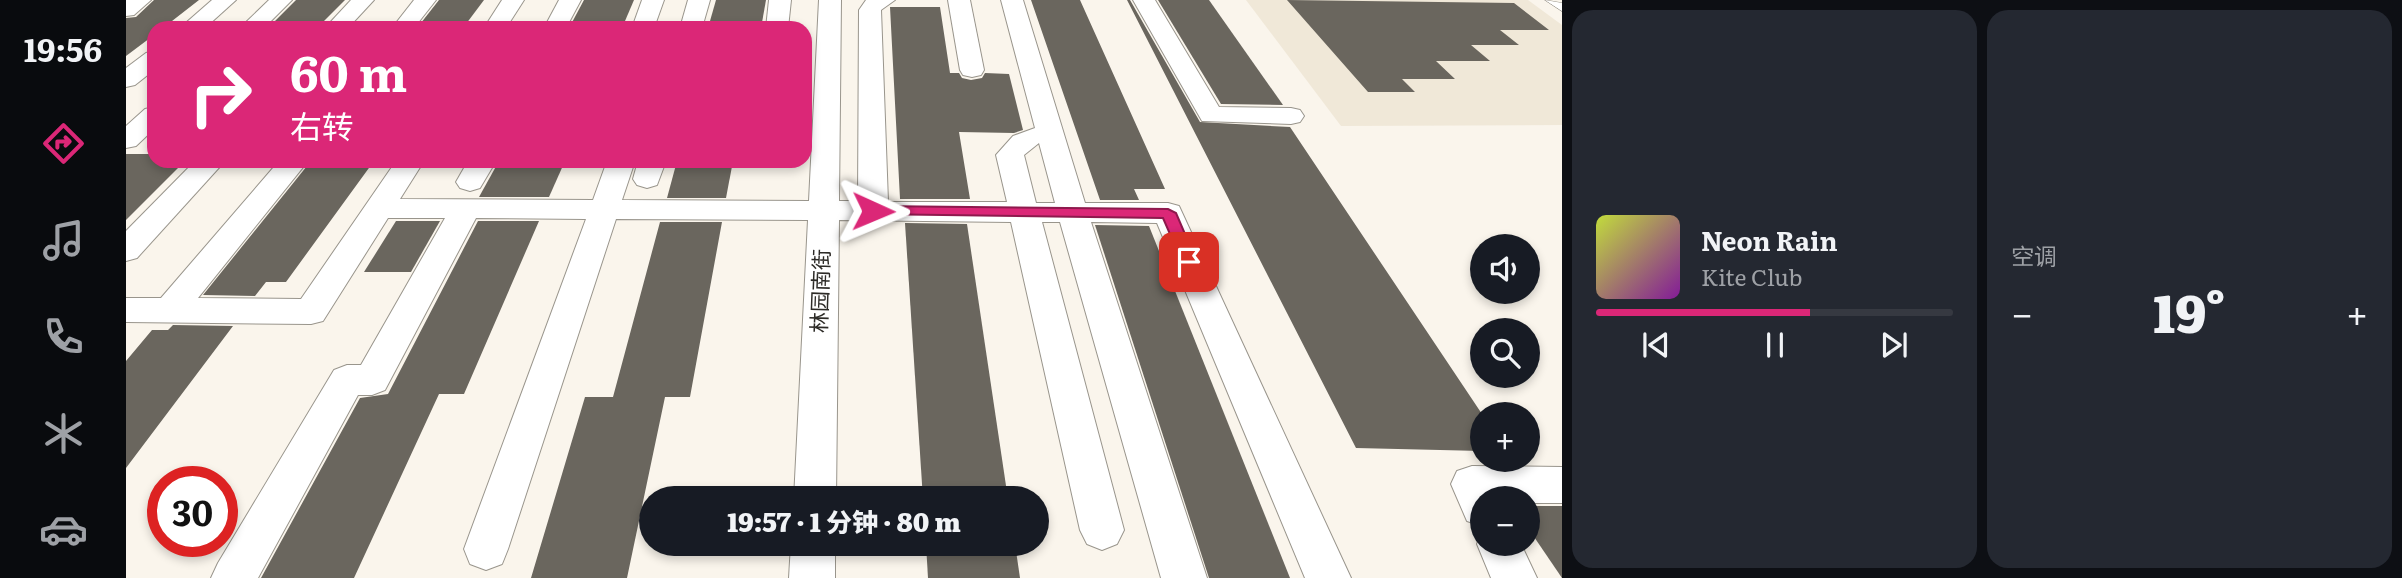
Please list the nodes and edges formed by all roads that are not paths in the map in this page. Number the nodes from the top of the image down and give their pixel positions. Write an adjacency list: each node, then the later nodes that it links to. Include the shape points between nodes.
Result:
1 (140, 0): 18 (street)
2 (281, 0): 20 (street)
3 (363, 0): 21 (street)
4 (425, 0): 22 (street)
5 (513, 0): 23 (street)
6 (570, 0): 24 (street)
7 (653, 0): 25 (street)
8 (699, 0): 26 (street)
9 (780, 0): 27 (street)
10 (830, 0): 28 (street, 林园南街)
11 (884, 0): 29 (street, via 870,10)
12 (959, 0): 31 (street)
13 (1012, 0): 36 (street)
14 (1144, 0): 34 (street, via 1211,114)
15 (1551, 0): 17 (lane)
16 (236, 2): 19 (street)
17 (1562, 8)
18 (126, 10)
19 (203, 21)
20 (258, 21)
21 (343, 21)
22 (408, 21)
23 (500, 21)
24 (559, 21)
25 (646, 21)
26 (693, 21)
27 (778, 21)
28 (817, 39): 29 (street); 32 (street, 林园南街)
29 (870, 39): 46 (street)
30 (147, 64): 33 (street)
31 (972, 70)
32 (816, 75): 45 (street, 林园南街)
33 (126, 80)
34 (1291, 116)
35 (147, 123): 37 (street)
36 (1050, 133): 47 (street, via 1009,144); 48 (street)
37 (133, 139)
38 (204, 168): 49 (street)
39 (288, 168): 50 (street)
40 (406, 168): 43 (street)
41 (619, 168): 44 (street)
42 (473, 184): 43 (street); 44 (street); 59 (street, via 372,380 348,380)
43 (380, 208): 50 (street, via 311,312)
44 (605, 209): 45 (street); 56 (street)
45 (824, 210): 46 (street); 53 (street, 林园南街)
46 (873, 211): 47 (street)
47 (1024, 212): 48 (street); 55 (street)
48 (1073, 213): 61 (street); 62 (street, via 1168,213)
49 (126, 250)
50 (169, 311): 51 (street)
51 (128, 313)
52 (1562, 485): 54 (street)
53 (815, 486)
54 (1473, 486)
55 (1101, 530)
56 (486, 549)
57 (813, 556): 60 (street)
58 (1504, 556): 63 (street)
59 (234, 578)
60 (812, 578)
61 (1184, 578)
62 (1328, 578)
63 (1514, 578)

